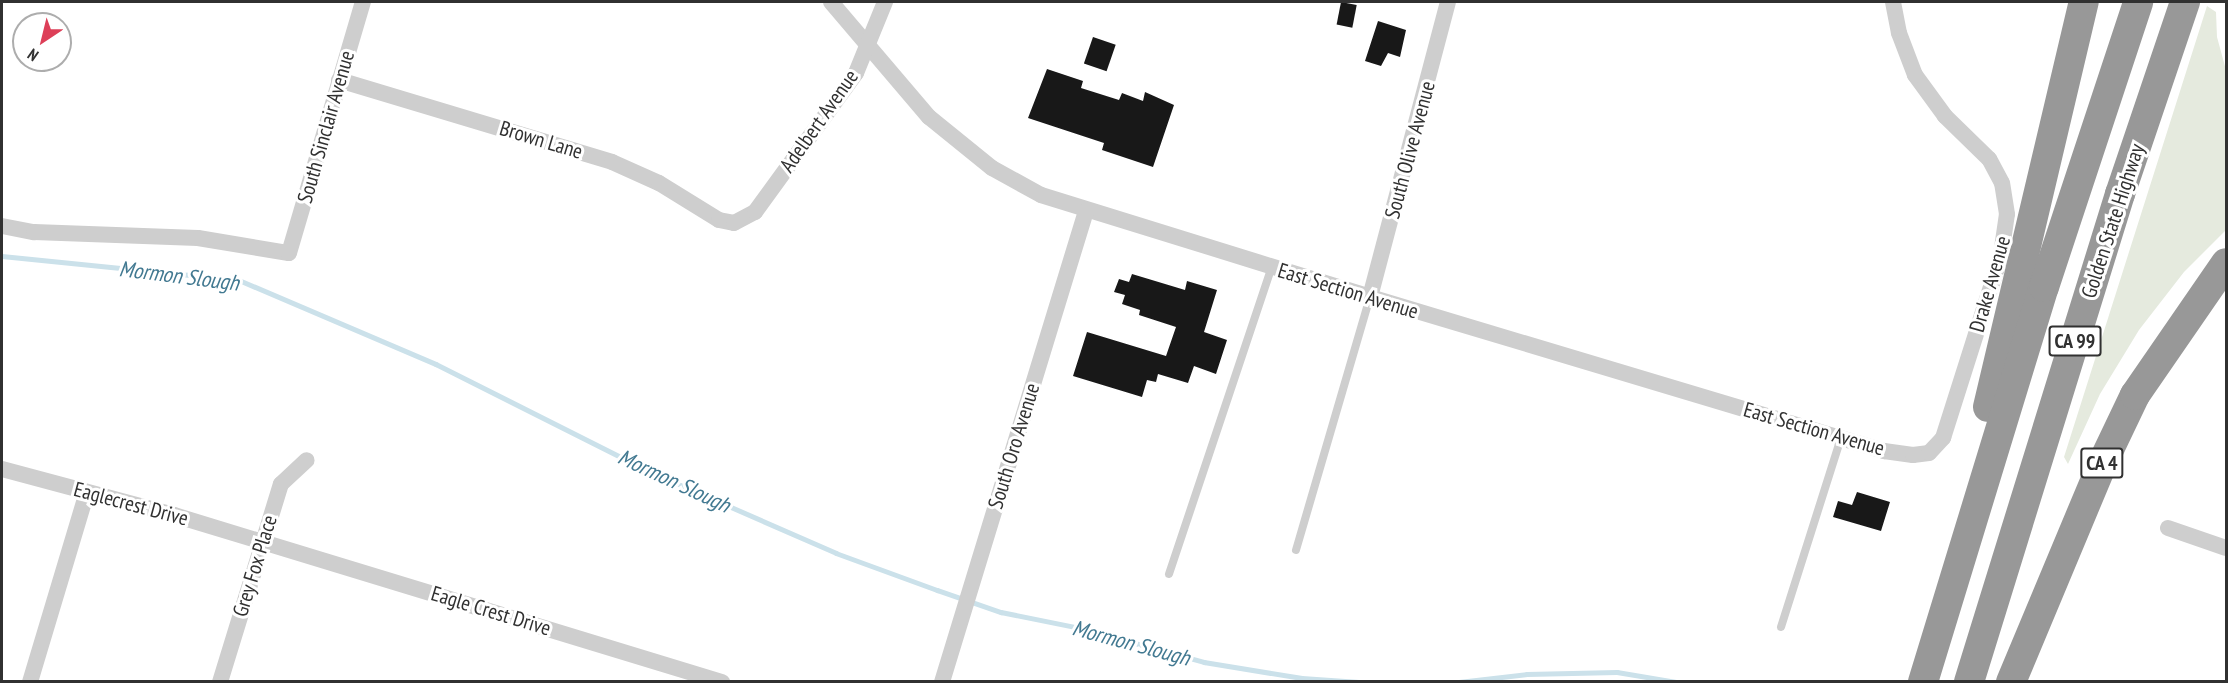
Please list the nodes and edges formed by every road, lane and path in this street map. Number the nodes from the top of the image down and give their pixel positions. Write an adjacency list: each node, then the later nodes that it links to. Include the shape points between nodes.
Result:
1 (363, 2): 10 (street, South Sinclair Avenue)
2 (831, 2): 9 (street, East Section Avenue)
3 (885, 2): 9 (street, Adelbert Avenue)
4 (1448, 2): 16 (street, South Olive Avenue)
5 (1893, 2): 18 (street, Drake Avenue, via 1899,33 1915,75 1945,116 1989,159 2002,183 2007,214 2001,255 1949,421)
6 (2084, 2): 27 (highway)
7 (2138, 2): 27 (highway, CA 99, via 2047,276)
8 (2185, 2): 34 (highway, Golden State Highway / CA 99, via 2120,194)
9 (868, 44): 11 (street, East Section Avenue, via 929,117 956,142 992,168 1041,195); 12 (street, Adelbert Avenue, via 856,73 755,212)
10 (339, 80): 12 (street, Brown Lane, via 612,162 659,183 719,220); 13 (street, South Sinclair Avenue, via 289,253 198,238 34,232)
11 (1086, 211): 15 (street, East Section Avenue); 32 (street, South Oro Avenue)
12 (734, 224)
13 (2, 226)
14 (2226, 263): 35 (highway, CA 4, via 2135,395)
15 (1272, 267): 16 (street, East Section Avenue); 26 (lane)
16 (1370, 297): 17 (street, East Section Avenue); 25 (lane)
17 (1841, 438): 18 (street, East Section Avenue, via 1912,455); 28 (lane)
18 (1934, 449)
19 (307, 460): 23 (street, Grey Fox Place, via 281,484)
20 (2, 470): 21 (street, Eaglecrest Drive)
21 (87, 492): 23 (street, Eaglecrest Drive); 29 (street)
22 (2168, 528): 24 (street)
23 (261, 541): 30 (street, Grey Fox Place); 31 (street, Eagle Crest Drive)
24 (2226, 548)
25 (1296, 550)
26 (1169, 574)
27 (1940, 624): 33 (highway, CA 99)
28 (1781, 627)
29 (30, 681)
30 (220, 681)
31 (722, 681)
32 (942, 681)
33 (1923, 681)
34 (1969, 681)
35 (2011, 681)

